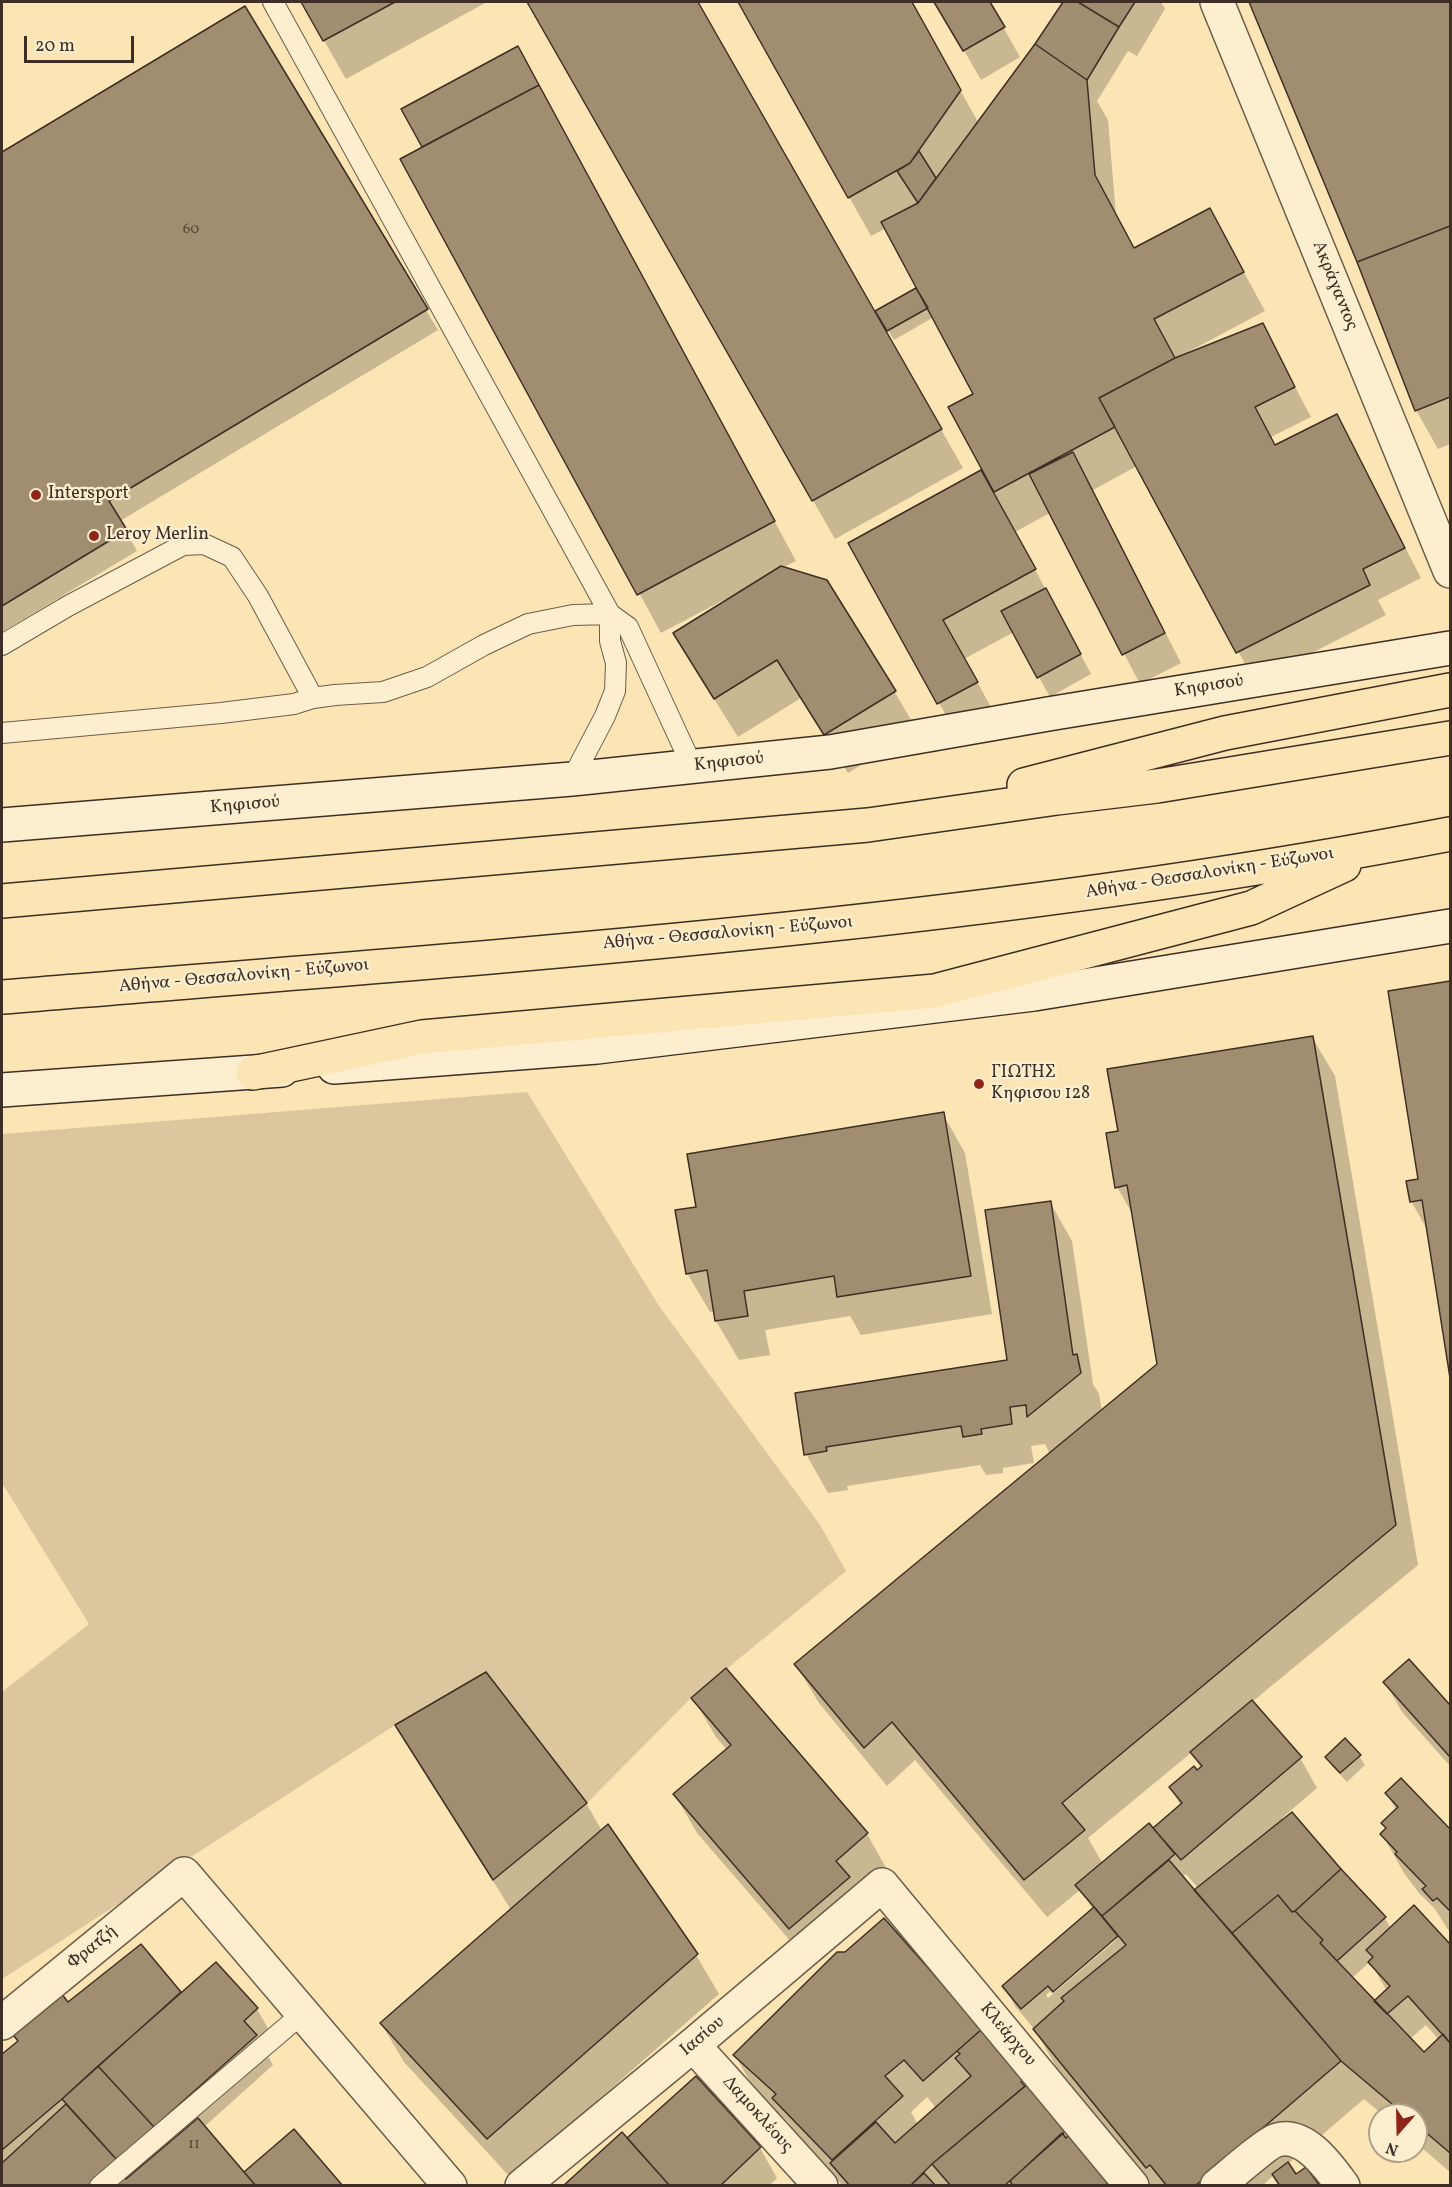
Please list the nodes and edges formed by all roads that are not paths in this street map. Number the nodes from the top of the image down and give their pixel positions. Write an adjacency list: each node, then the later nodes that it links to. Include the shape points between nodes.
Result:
1 (273, 2): 4 (lane)
2 (1217, 2): 3 (main road, Ακράγαντος)
3 (1450, 570)
4 (610, 614): 8 (lane, via 573,615 528,624 427,677 383,692); 11 (lane, via 628,627); 12 (lane, via 615,691)
5 (2, 645): 8 (lane, via 183,545 204,544 232,557 258,596)
6 (1450, 648): 11 (main road, Κηφισού, via 830,752)
7 (1450, 690): 14 (highway, via 1225,733)
8 (313, 698): 9 (lane, via 220,713)
9 (2, 733)
10 (1450, 738): 14 (highway, via 1157,786)
11 (693, 768): 12 (main road, Κηφισού)
12 (572, 779): 13 (main road, Κηφισού)
13 (2, 825)
14 (868, 825): 17 (highway)
15 (1450, 834): 16 (highway, Αθήνα - Θεσσαλονίκη - Εύζωνοι)
16 (1385, 847): 19 (highway, Αθήνα - Θεσσαλονίκη - Εύζωνοι, via 1178,880 885,919); 20 (highway, via 1251,908 935,991 422,1037)
17 (2, 901)
18 (1450, 926): 20 (main road, via 1034,994 810,1022 597,1047)
19 (2, 997)
20 (253, 1073): 21 (main road)
21 (2, 1090)
22 (882, 1885): 25 (main road, Ιασίου); 30 (main road, Κλεάρχου)
23 (303, 2013): 24 (main road, Φρατζή, via 184,1874); 27 (lane); 28 (main road)
24 (2, 2023)
25 (693, 2045): 26 (main road, Ιασίου); 29 (main road, Δαμοκλέους)
26 (529, 2183)
27 (100, 2186)
28 (450, 2186)
29 (820, 2186)
30 (1132, 2186)
31 (1217, 2186): 32 (main road, via 1276,2140 1292,2140 1311,2148)
32 (1342, 2186)

